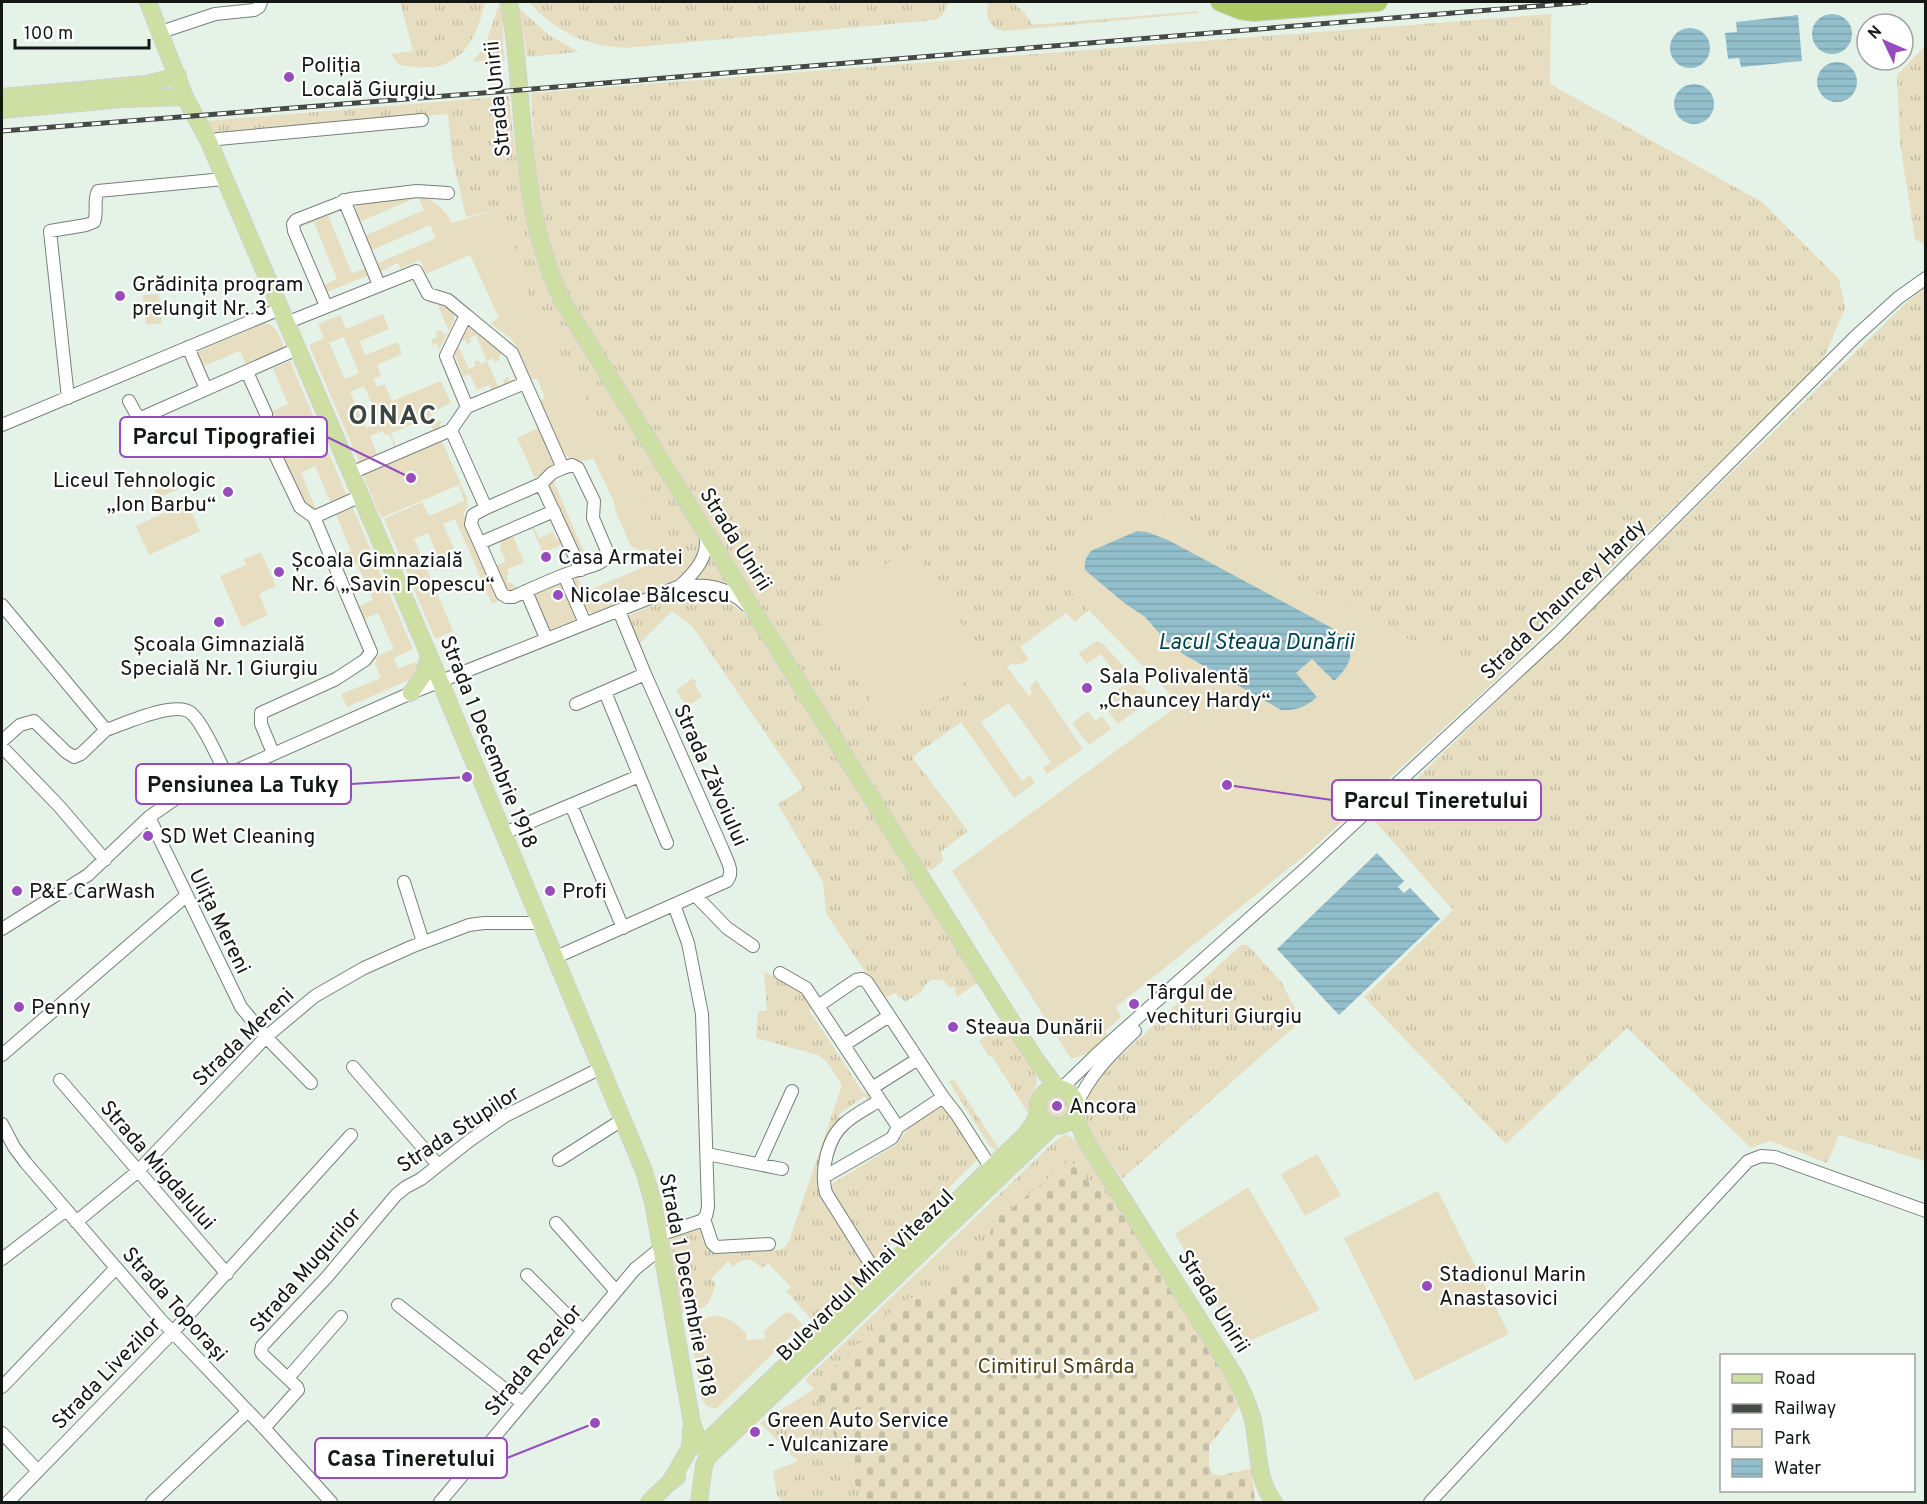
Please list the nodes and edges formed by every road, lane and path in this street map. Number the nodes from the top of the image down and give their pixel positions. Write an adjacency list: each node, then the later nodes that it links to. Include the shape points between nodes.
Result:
1 (148, 2): 8 (main road, Strada 1 Decembrie 1918)
2 (261, 2): 8 (street, via 254,10 215,14)
3 (509, 2): 40 (main road, Strada Unirii, via 528,189 548,267 572,317)
4 (1220, 2): 7 (highway, via 1240,10)
5 (1234, 2): 7 (highway)
6 (1378, 2): 7 (highway)
7 (1247, 7)
8 (161, 32): 9 (main road, Strada 1 Decembrie 1918)
9 (178, 76): 10 (main road, via 146,84); 11 (main road, Strada 1 Decembrie 1918)
10 (2, 97)
11 (185, 97): 12 (main road); 14 (main road, Strada 1 Decembrie 1918)
12 (2, 110)
13 (422, 120): 14 (street)
14 (209, 142): 15 (main road, Strada 1 Decembrie 1918)
15 (224, 179): 22 (main road, Strada 1 Decembrie 1918); 28 (street, via 98,191 94,222 50,231)
16 (448, 193): 17 (street, via 417,191)
17 (344, 200): 19 (street); 20 (street, via 298,219 293,226)
18 (1926, 278): 76 (street, Strada Chauncey Hardy, via 1856,337 1558,634)
19 (379, 285): 20 (street); 21 (street, via 416,271 428,294 448,300)
20 (326, 306): 22 (street)
21 (466, 315): 26 (street, via 511,352); 30 (street, via 446,358)
22 (283, 316): 23 (street); 24 (main road, Strada 1 Decembrie 1918)
23 (188, 347): 27 (street); 28 (street)
24 (297, 349): 25 (street); 34 (main road, Strada 1 Decembrie 1918)
25 (247, 372): 27 (street); 39 (street, via 266,414 265,431 273,450 300,507)
26 (525, 383): 30 (street); 33 (street)
27 (206, 389): 29 (street, via 141,417)
28 (68, 398): 31 (street)
29 (129, 401)
30 (467, 407): 32 (street)
31 (2, 425)
32 (451, 430): 34 (street); 37 (street)
33 (563, 468): 35 (street); 42 (street, via 578,468 594,501 593,518 607,554 604,561)
34 (351, 473): 36 (main road, Strada 1 Decembrie 1918)
35 (542, 484): 37 (street); 38 (street)
36 (361, 496): 39 (street); 51 (main road, Strada 1 Decembrie 1918)
37 (486, 508): 41 (street, via 471,518)
38 (554, 511): 41 (street); 42 (street)
39 (314, 517): 60 (street, via 371,652 336,679 261,713 261,724)
40 (704, 530): 44 (street, via 703,559); 48 (main road, Strada Unirii)
41 (480, 543): 45 (street, via 502,594 511,597)
42 (580, 570): 43 (street)
43 (564, 575): 45 (street); 49 (street)
44 (680, 586): 47 (street); 48 (street, via 706,585 727,591)
45 (526, 591): 50 (street)
46 (2, 605): 57 (street)
47 (619, 611): 49 (street); 52 (street, Strada Zăvoiului)
48 (759, 619): 91 (main road, Strada Unirii, via 1036,1060 1042,1077)
49 (585, 623): 50 (street)
50 (546, 638): 53 (street)
51 (429, 655): 53 (main road, Strada 1 Decembrie 1918); 55 (main road, via 427,668)
52 (645, 675): 54 (street); 69 (street, Strada Zăvoiului, via 730,870 727,881)
53 (440, 681): 55 (street); 65 (main road, Strada 1 Decembrie 1918)
54 (604, 692): 56 (street); 62 (street)
55 (411, 693): 60 (street)
56 (576, 704)
57 (106, 730): 58 (street, via 74,757 34,721 20,725); 61 (street, via 165,711 184,709 198,721)
58 (2, 741)
59 (2, 747): 67 (street)
60 (273, 753): 61 (street)
61 (226, 774): 64 (street, via 180,795)
62 (639, 776): 63 (street); 66 (street)
63 (571, 805): 65 (street); 73 (street)
64 (148, 817): 67 (street); 70 (street, Ulița Mereni)
65 (502, 834): 72 (main road, Strada 1 Decembrie 1918)
66 (667, 843)
67 (105, 860): 74 (street, via 78,882)
68 (404, 882): 75 (street)
69 (695, 895): 71 (street, Strada Zăvoiului); 77 (street, via 727,928)
70 (186, 896): 82 (street, Ulița Mereni, via 241,1007); 84 (street)
71 (674, 905): 73 (street, Strada Zăvoiului); 103 (street, via 690,950 702,1014)
72 (539, 923): 75 (street, Strada Mereni, via 476,923); 78 (main road, Strada 1 Decembrie 1918)
73 (623, 928): 78 (street, Strada Zăvoiului)
74 (2, 929)
75 (423, 942): 82 (street, Strada Mereni, via 328,988)
76 (1223, 943): 91 (street, Strada Chauncey Hardy); 95 (street, Strada Chauncey Hardy, via 1096,1070)
77 (753, 946)
78 (554, 958): 87 (main road, Strada 1 Decembrie 1918)
79 (780, 973): 80 (street, via 803,985)
80 (818, 1006): 81 (street, via 856,980 862,980); 83 (street)
81 (889, 1016): 83 (street); 85 (street)
82 (266, 1037): 89 (street, Ulița Mereni); 109 (street, Strada Mereni)
83 (844, 1045): 90 (street)
84 (2, 1055)
85 (918, 1059): 90 (street); 93 (street)
86 (353, 1067): 106 (street)
87 (601, 1068): 97 (main road, Strada 1 Decembrie 1918); 106 (street, Strada Stupilor, via 505,1116)
88 (60, 1080): 109 (street, Strada Migdalului)
89 (311, 1083)
90 (872, 1088): 94 (street)
91 (1054, 1089): 95 (main road, via 1071,1094); 96 (main road, via 1039,1101)
92 (792, 1091): 105 (street)
93 (943, 1097): 100 (street); 107 (street)
94 (880, 1100): 100 (street); 110 (street, via 841,1126 830,1149)
95 (1075, 1110): 99 (main road, via 1069,1121); 102 (main road, Strada Unirii)
96 (1039, 1112): 99 (main road, via 1044,1121); 107 (main road, Bulevardul Mihai Viteazul, via 1030,1129)
97 (622, 1120): 104 (street); 117 (main road, Strada 1 Decembrie 1918, via 647,1180)
98 (2, 1124): 112 (street, Strada Toporași, via 14,1148)
99 (1057, 1125): 102 (main road, Strada Unirii); 137 (main road, Bulevardul Mihai Viteazul)
100 (898, 1127): 110 (street, via 892,1138)
101 (351, 1135): 121 (street, Strada Livezilor)
102 (1085, 1139): 139 (main road, Strada Unirii, via 1242,1390 1252,1420)
103 (706, 1154): 105 (street); 114 (street, via 708,1207)
104 (559, 1160)
105 (759, 1164): 108 (street)
106 (438, 1165): 111 (street, Strada Stupilor)
107 (991, 1168): 123 (main road, Bulevardul Mihai Viteazul)
108 (782, 1169)
109 (137, 1172): 115 (street, Strada Mereni); 121 (street, Strada Migdalului)
110 (824, 1177): 123 (street, via 826,1193)
111 (401, 1190): 129 (street, Strada Mugurilor, via 262,1346 263,1355)
112 (66, 1210): 115 (street, Strada Toporași); 119 (street)
113 (1926, 1211): 147 (street, via 1775,1157 1761,1156 1748,1161)
114 (704, 1219): 117 (street); 118 (street, via 716,1247)
115 (76, 1222): 120 (street, Strada Toporași)
116 (556, 1223): 124 (street)
117 (660, 1241): 124 (street, Strada Rozelor); 133 (main road, Strada 1 Decembrie 1918)
118 (769, 1244)
119 (2, 1259)
120 (115, 1269): 128 (street, Strada Toporași); 130 (street)
121 (227, 1274): 128 (street, Strada Livezilor)
122 (527, 1275): 127 (street)
123 (878, 1276): 134 (main road, Bulevardul Mihai Viteazul)
124 (616, 1291): 127 (street, Strada Rozelor)
125 (398, 1305): 131 (street)
126 (341, 1317): 129 (street)
127 (583, 1331): 131 (street, Strada Rozelor)
128 (172, 1333): 132 (street, Strada Toporași); 138 (street, Strada Livezilor)
129 (288, 1378): 135 (street, via 298,1390)
130 (2, 1387)
131 (522, 1403): 144 (street, Strada Rozelor)
132 (248, 1411): 135 (street, Strada Toporași); 142 (street)
133 (691, 1417): 134 (main road); 137 (main road, Strada 1 Decembrie 1918)
134 (724, 1424): 137 (main road, Bulevardul Mihai Viteazul)
135 (264, 1428): 143 (street, Strada Toporași)
136 (2, 1433): 138 (street)
137 (697, 1457): 140 (main road, Strada 1 Decembrie 1918); 145 (main road, Bulevardul Mihai Viteazul)
138 (38, 1471): 141 (street, Strada Livezilor)
139 (1264, 1495): 146 (main road)
140 (699, 1496)
141 (8, 1503)
142 (152, 1503)
143 (331, 1503)
144 (440, 1503)
145 (649, 1503)
146 (1274, 1503)
147 (1430, 1503)

